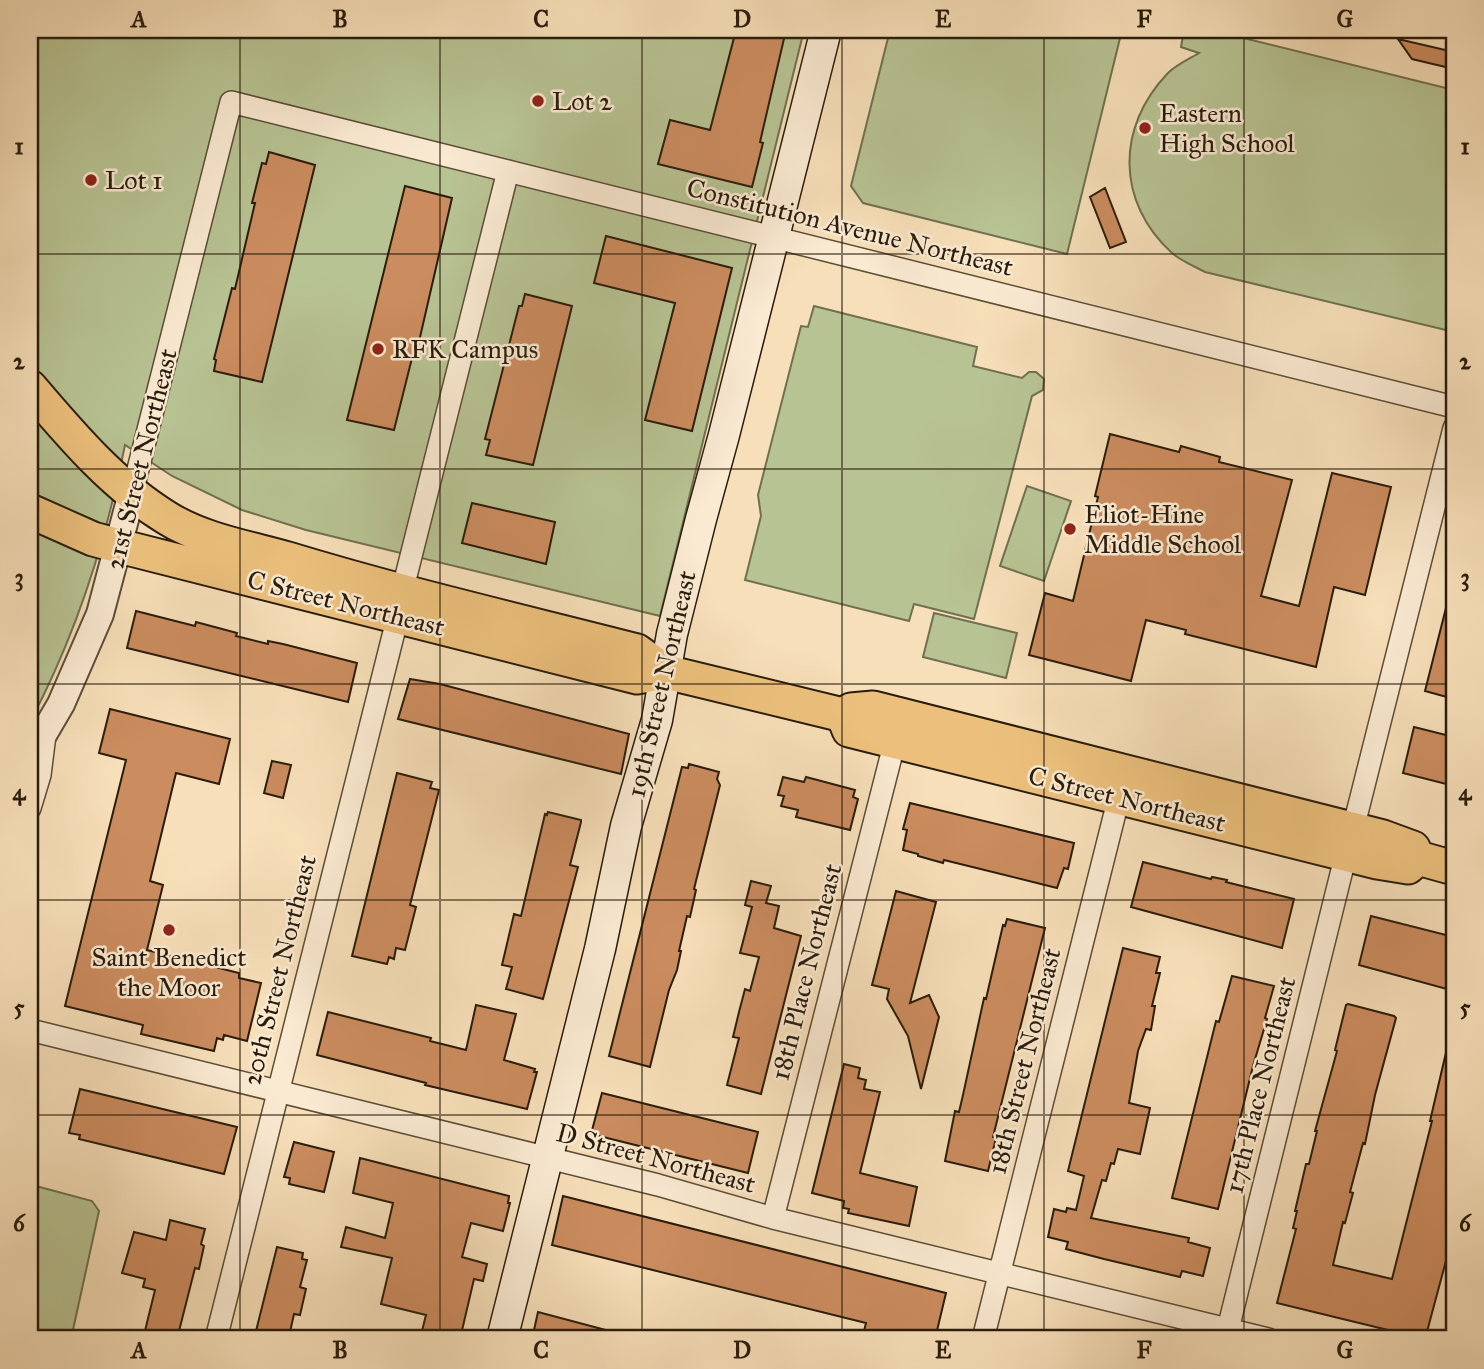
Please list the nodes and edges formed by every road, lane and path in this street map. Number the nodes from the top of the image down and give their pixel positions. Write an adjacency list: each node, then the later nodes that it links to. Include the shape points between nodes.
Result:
1 (826, 30): 4 (main road, 19th Street Northeast)
2 (231, 102): 3 (street, Constitution Avenue Northeast); 8 (street, 21st Street Northeast)
3 (508, 171): 4 (street, Constitution Avenue Northeast); 11 (street, 20th Street Northeast)
4 (775, 237): 6 (street, Constitution Avenue Northeast); 12 (main road, 19th Street Northeast)
5 (30, 387): 8 (main road, C Street Northeast, via 75,440)
6 (1454, 407)
7 (1454, 428): 19 (street, 17th Place Northeast)
8 (132, 492): 10 (street, 21st Street Northeast); 11 (main road, C Street Northeast, via 169,519 202,534)
9 (30, 511): 10 (main road, C Street Northeast)
10 (119, 546): 11 (main road, C Street Northeast); 14 (street, 21st Street Northeast, via 103,606)
11 (400, 604): 12 (main road, C Street Northeast, via 637,677); 22 (street, 20th Street Northeast)
12 (666, 672): 13 (main road, C Street Northeast); 23 (main road, 19th Street Northeast)
13 (843, 715): 15 (main road, C Street Northeast, via 849,730); 19 (main road, C Street Northeast, via 873,708)
14 (45, 733): 16 (street); 18 (street, 21st Street Northeast)
15 (895, 741): 17 (main road, C Street Northeast); 24 (street, 18th Place Northeast)
16 (30, 757)
17 (1119, 797): 19 (main road, C Street Northeast); 25 (street, 18th Street Northeast)
18 (30, 808)
19 (1350, 842): 20 (main road, C Street Northeast, via 1408,867 1418,858); 26 (street, 17th Place Northeast)
20 (1454, 868)
21 (30, 1030): 22 (street, D Street Northeast)
22 (277, 1091): 23 (street, D Street Northeast); 27 (street, 20th Street Northeast)
23 (548, 1159): 24 (street, D Street Northeast); 28 (main road, 19th Street Northeast)
24 (773, 1218): 25 (street, D Street Northeast)
25 (1000, 1273): 26 (street, D Street Northeast); 29 (street, 18th Street Northeast)
26 (1228, 1329): 30 (street, D Street Northeast)
27 (216, 1339)
28 (502, 1339)
29 (983, 1339)
30 (1268, 1339)

